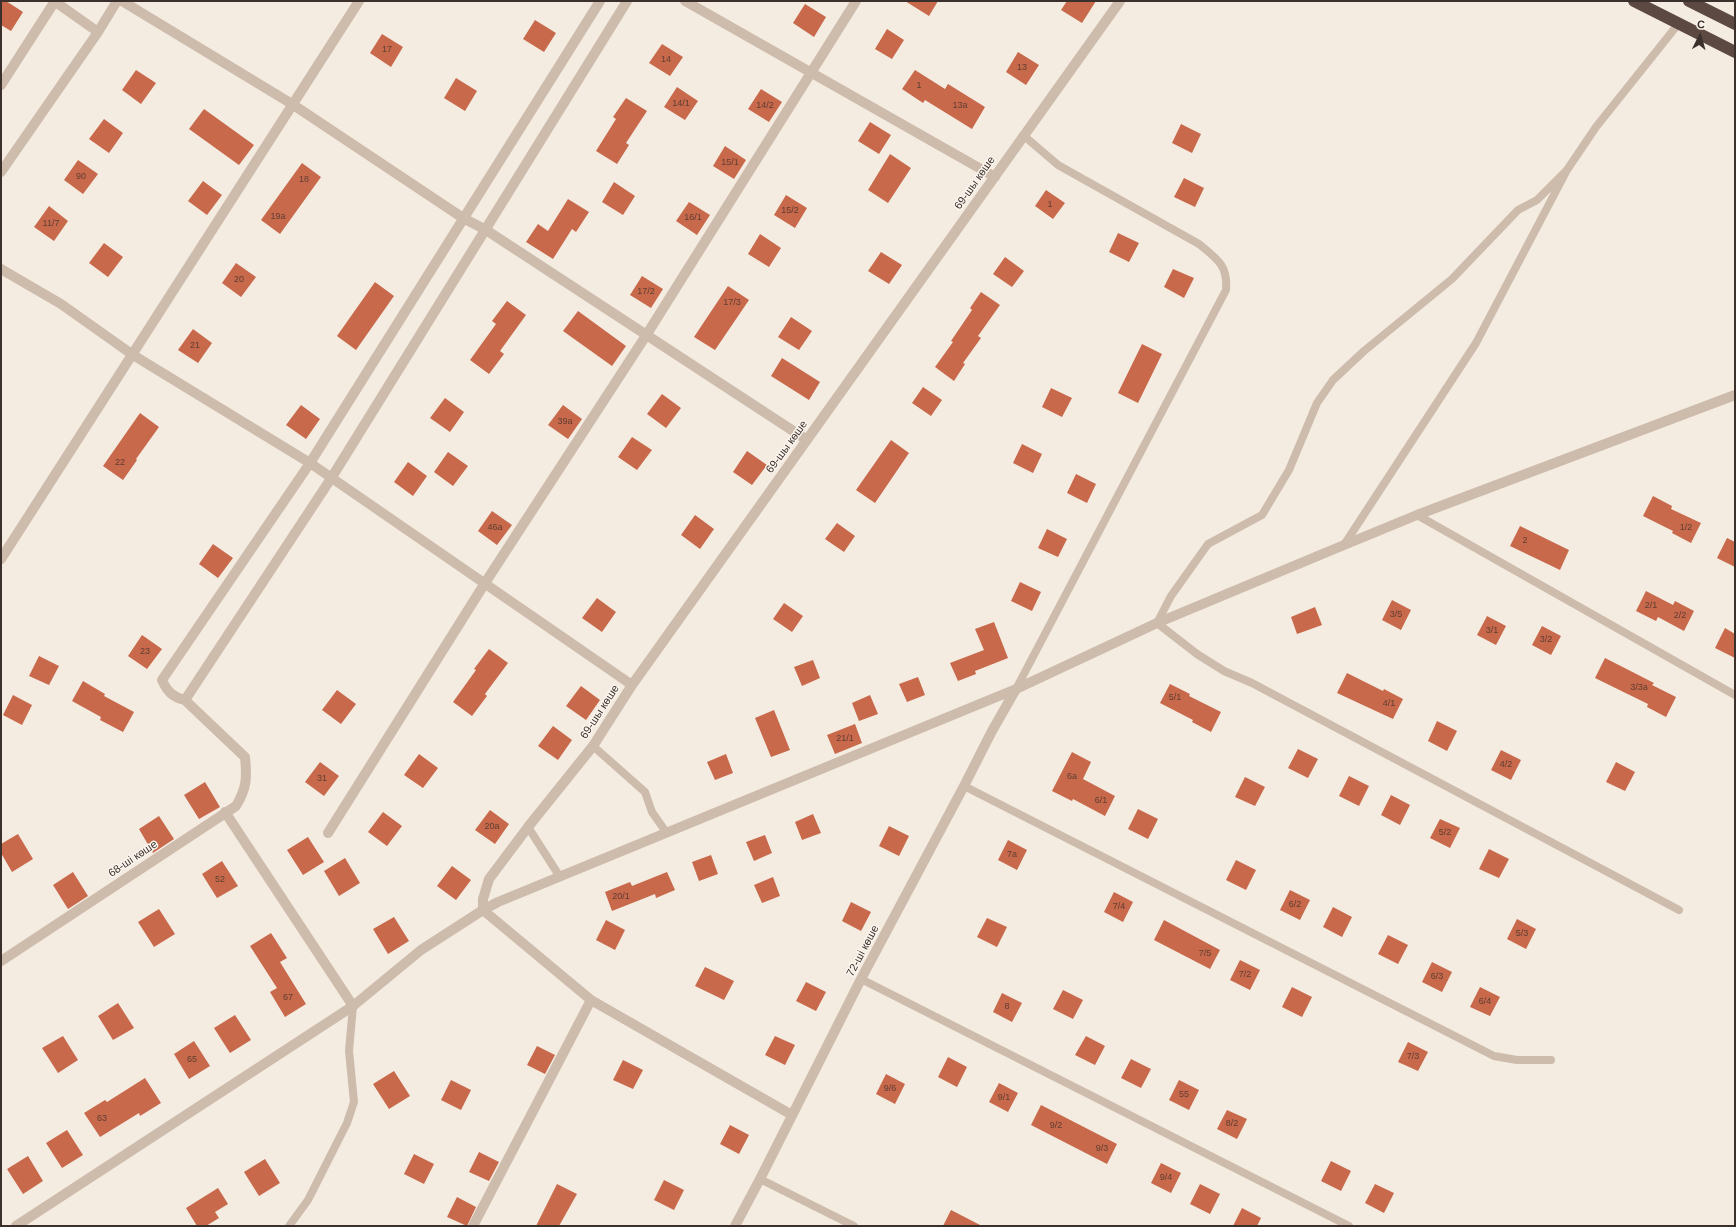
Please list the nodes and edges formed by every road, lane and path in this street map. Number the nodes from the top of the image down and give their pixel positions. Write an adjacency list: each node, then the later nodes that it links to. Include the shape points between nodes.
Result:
1 (55, 1): 14 (street); 17 (street)
2 (118, 1): 14 (street)
3 (122, 1): 18 (street)
4 (359, 1): 18 (street)
5 (600, 1): 23 (street)
6 (627, 1): 24 (street)
7 (685, 1): 16 (street)
8 (856, 1): 16 (street)
9 (1120, 1): 19 (street, 69-шы көше)
10 (1634, 1): 12 (highway)
11 (1689, 1): 13 (highway)
12 (1679, 23): 15 (highway); 20 (lane, via 1596,127)
13 (1735, 24)
14 (98, 32): 21 (street)
15 (1735, 52)
16 (809, 73): 22 (street); 26 (street)
17 (1, 84)
18 (292, 104): 23 (street); 27 (street)
19 (1023, 135): 22 (street, 69-шы көше); 38 (lane, via 1058,165 1198,244 1224,267 1227,279 1226,290)
20 (1567, 170): 33 (lane, via 1476,343); 36 (lane, via 1537,200 1518,210 1452,279 1364,351 1333,380 1317,403 1289,470 1262,515 1208,544 1171,596)
21 (1, 172)
22 (995, 177): 29 (street, 69-шы көше)
23 (463, 218): 24 (street); 30 (street)
24 (486, 230): 26 (street); 31 (street)
25 (1, 268): 27 (street, via 60,304)
26 (647, 334): 29 (street); 35 (street)
27 (133, 355): 30 (street); 34 (street)
28 (1735, 395): 32 (street)
29 (807, 440): 37 (street, 69-шы көше)
30 (310, 463): 31 (street); 40 (street, via 162,680 167,691 176,698)
31 (332, 477): 35 (street); 40 (street)
32 (1416, 515): 33 (street); 39 (lane)
33 (1344, 545): 36 (street)
34 (1, 559)
35 (485, 583): 37 (street); 46 (street)
36 (1157, 623): 38 (street); 49 (lane, via 1224,671 1252,683)
37 (632, 685): 41 (street, 69-шы көше)
38 (1016, 689): 42 (street, 72-ші көше); 45 (street)
39 (1735, 695)
40 (185, 700): 43 (street, 68-ші көше, via 245,756 247,777 243,794 236,806)
41 (593, 746): 44 (street, 69-шы көше); 45 (lane, via 645,792 652,812)
42 (964, 786): 51 (street, 72-ші көше); 54 (lane, via 1494,1056 1517,1060)
43 (225, 812): 50 (street, 68-ші көше); 53 (street)
44 (528, 826): 47 (lane); 48 (street, 69-шы көше, via 489,879 483,899)
45 (666, 832): 47 (street)
46 (328, 833)
47 (560, 877): 48 (street)
48 (483, 910): 52 (street); 53 (street, via 421,950)
49 (1678, 910)
50 (1, 961)
51 (861, 979): 55 (street, 72-ші көше); 62 (lane)
52 (591, 1000): 55 (street); 59 (street)
53 (353, 1006): 57 (street); 58 (lane, via 349,1051 354,1102 347,1123 308,1200)
54 (1552, 1060)
55 (792, 1115): 56 (street, 72-ші көше)
56 (760, 1179): 60 (street, 72-ші көше); 61 (lane)
57 (16, 1226)
58 (289, 1226)
59 (473, 1226)
60 (735, 1226)
61 (854, 1226)
62 (1349, 1226)

